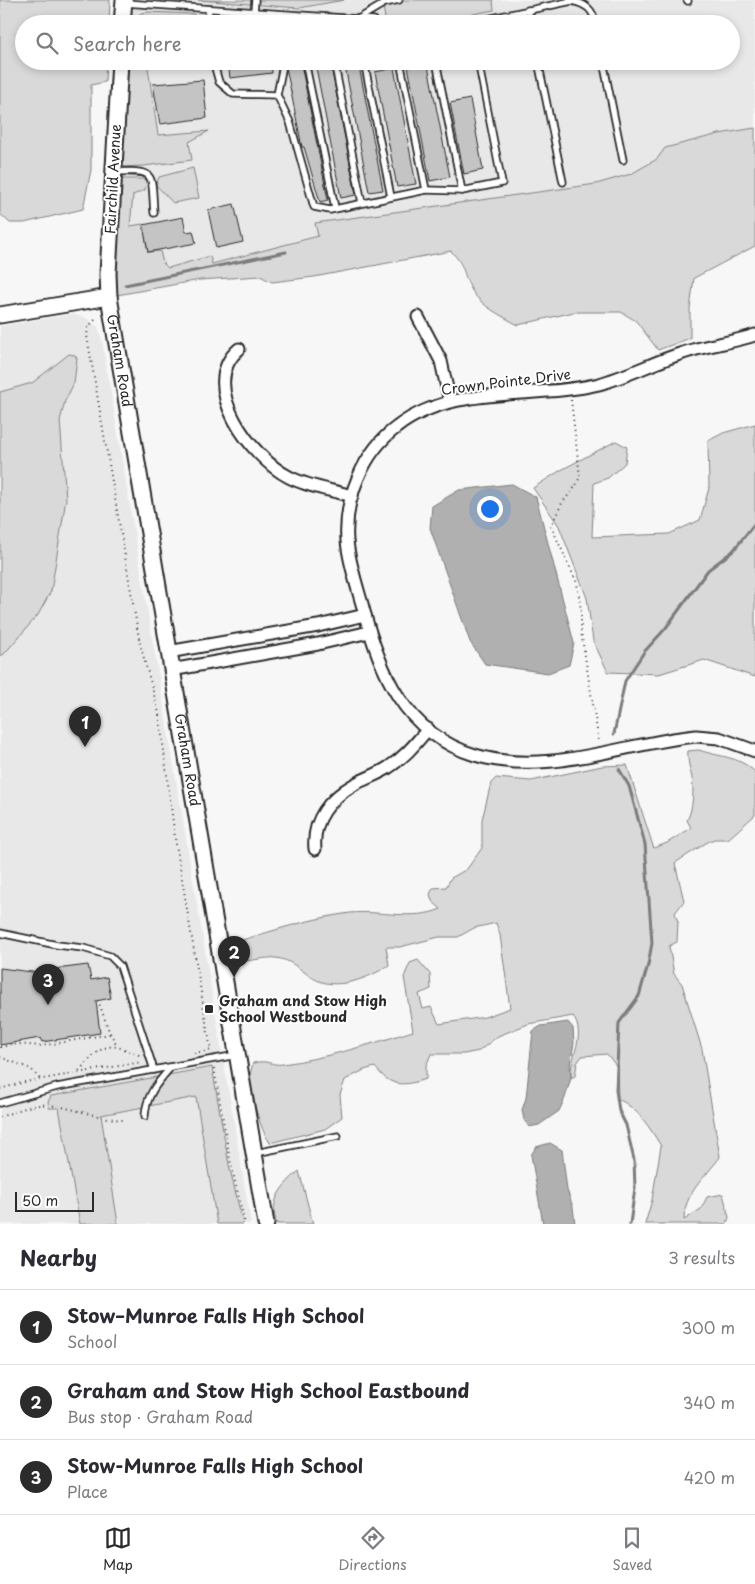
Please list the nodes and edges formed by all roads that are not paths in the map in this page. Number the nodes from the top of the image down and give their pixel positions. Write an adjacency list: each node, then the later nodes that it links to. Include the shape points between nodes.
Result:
1 (255, 0): 6 (lane)
2 (399, 0): 10 (lane, via 385,3)
3 (123, 2): 4 (lane); 7 (main road)
4 (209, 9): 6 (lane); 8 (lane)
5 (528, 10): 11 (lane); 12 (lane); 13 (lane, via 572,1 588,8)
6 (254, 12): 9 (lane)
7 (122, 15)
8 (208, 15)
9 (306, 15)
10 (363, 15)
11 (505, 15)
12 (529, 15)
13 (594, 15)
14 (120, 70): 27 (main road, Fairchild Avenue)
15 (216, 70): 25 (lane, via 219,82 233,94)
16 (281, 70): 25 (lane)
17 (307, 70): 33 (lane)
18 (336, 70): 32 (lane)
19 (366, 70): 31 (lane)
20 (402, 70): 29 (lane)
21 (438, 70): 30 (lane)
22 (480, 70): 30 (lane, via 502,183)
23 (540, 70): 28 (lane)
24 (605, 70): 26 (lane)
25 (277, 95): 33 (lane, via 290,122 314,207)
26 (623, 160)
27 (114, 172): 34 (lane, via 148,173); 35 (main road, Fairchild Avenue)
28 (563, 182)
29 (426, 190): 30 (lane); 31 (lane)
30 (462, 191)
31 (391, 197): 32 (lane)
32 (362, 203): 33 (lane)
33 (335, 208)
34 (154, 213)
35 (109, 297): 36 (main road); 47 (main road, Graham Road)
36 (0, 315)
37 (418, 316): 40 (street, via 441,361)
38 (755, 335): 40 (street, Crown Pointe Drive, via 693,349 599,384)
39 (239, 349): 41 (street, via 226,366 224,385 232,416 243,436 262,457 290,478)
40 (450, 402): 41 (street, Crown Pointe Drive, via 410,417 390,433 369,457)
41 (352, 496): 42 (street, Crown Pointe Drive, via 347,526 348,545)
42 (365, 615): 43 (street); 44 (street, Crown Pointe Drive)
43 (295, 630): 45 (street); 46 (street)
44 (369, 632): 46 (street); 50 (street, Crown Pointe Drive, via 392,688)
45 (234, 641): 47 (street); 48 (street)
46 (299, 648): 48 (street)
47 (168, 652): 49 (main road, Graham Road)
48 (237, 658): 49 (street)
49 (171, 670): 54 (main road, Graham Road)
50 (428, 729): 51 (street, Crown Pointe Drive, via 472,754 510,762 551,761 696,736 719,738); 52 (street, via 402,758 382,772 350,786 331,804 316,824)
51 (755, 752)
52 (315, 849)
53 (0, 933): 56 (lane, via 110,956 120,966)
54 (237, 1055): 55 (lane); 60 (main road, Graham Road)
55 (171, 1067): 56 (lane); 58 (lane, via 154,1087 146,1103)
56 (154, 1070): 57 (lane, via 57,1086)
57 (0, 1103)
58 (145, 1116)
59 (338, 1136): 60 (lane)
60 (254, 1153): 61 (main road, Graham Road)
61 (266, 1224)

